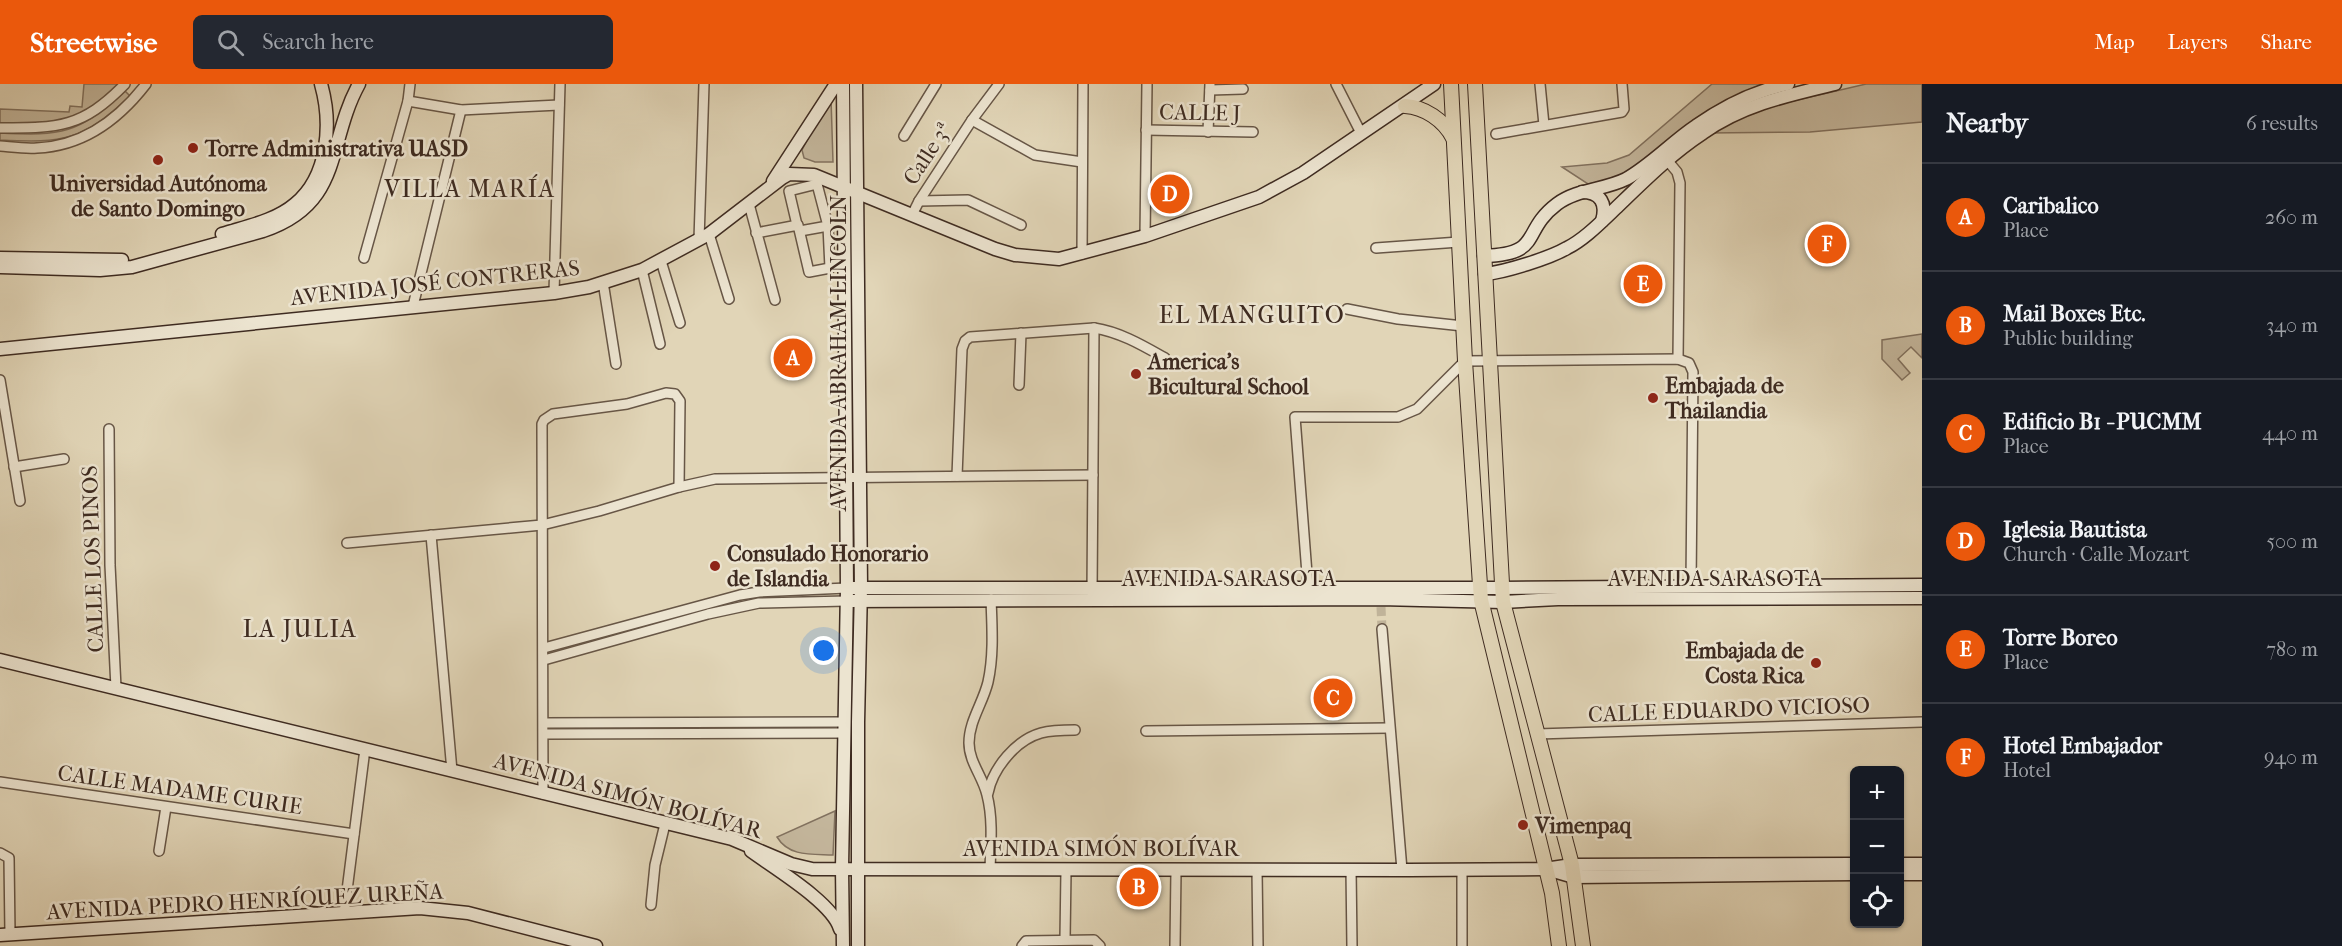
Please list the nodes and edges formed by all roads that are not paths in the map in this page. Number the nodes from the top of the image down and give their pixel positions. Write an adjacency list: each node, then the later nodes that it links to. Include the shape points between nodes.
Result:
1 (125, 84): 31 (street, via 107,102 69,124)
2 (146, 84): 39 (street, via 122,110 87,136 58,146)
3 (321, 84): 62 (main road, via 327,128 320,165 303,196 279,214 139,258)
4 (359, 84): 65 (main road, via 327,177 308,205 283,223 132,267)
5 (410, 84): 25 (street)
6 (560, 84): 26 (street)
7 (704, 84): 56 (street)
8 (836, 84): 42 (main road)
9 (843, 84): 43 (main road, AVENIDA ABRAHAM LINCOLN)
10 (856, 84): 45 (main road, AVENIDA ABRAHAM LINCOLN)
11 (936, 84): 37 (street)
12 (999, 84): 29 (street, Calle 3ª)
13 (1083, 84): 41 (street)
14 (1147, 84): 32 (street)
15 (1336, 84): 35 (street)
16 (1434, 84): 27 (main road, AVENIDA JOSÉ CONTRERAS)
17 (1451, 84): 38 (main road)
18 (1475, 84): 61 (main road)
19 (1540, 84): 30 (street)
20 (1622, 84): 30 (street, via 1623,111)
21 (1788, 84): 44 (main road, via 1746,97 1722,110 1622,181)
22 (1835, 84): 40 (main road, via 1749,108 1704,132)
23 (1210, 87): 24 (street); 33 (street)
24 (1243, 89)
25 (408, 101): 28 (street); 63 (street)
26 (559, 105): 28 (street); 69 (street)
27 (1405, 106): 35 (main road, AVENIDA JOSÉ CONTRERAS); 38 (main road, via 1414,106 1434,117)
28 (461, 110): 72 (street)
29 (972, 120): 41 (street, via 1035,155); 46 (street, Calle 3ª)
30 (1544, 125): 36 (street)
31 (0, 128)
32 (1146, 130): 33 (street, CALLE J); 55 (street)
33 (1208, 132): 34 (street, CALLE J)
34 (1253, 132)
35 (1360, 133): 55 (main road, AVENIDA JOSÉ CONTRERAS, via 1303,173 1259,197)
36 (1496, 134)
37 (903, 136)
38 (1454, 139): 57 (main road)
39 (0, 147)
40 (1667, 160): 50 (main road); 81 (street, via 1680,183)
41 (1082, 162): 60 (street)
42 (770, 186): 43 (main road, AVENIDA JOSÉ CONTRERAS, via 789,174 797,174); 47 (main road, AVENIDA JOSÉ CONTRERAS)
43 (844, 188): 45 (main road, AVENIDA JOSÉ CONTRERAS); 93 (main road, AVENIDA ABRAHAM LINCOLN)
44 (1580, 192): 49 (main road, via 1558,203); 50 (main road, via 1601,198 1605,206)
45 (858, 194): 48 (main road, AVENIDA JOSÉ CONTRERAS); 91 (main road, AVENIDA ABRAHAM LINCOLN)
46 (919, 201): 48 (street, Calle 3ª); 51 (street, via 968,200)
47 (749, 204): 54 (street); 56 (main road, AVENIDA JOSÉ CONTRERAS)
48 (912, 215): 60 (main road, AVENIDA JOSÉ CONTRERAS, via 1015,255 1059,259)
49 (1542, 218): 59 (main road, via 1537,238 1542,248); 61 (main road, via 1519,251)
50 (1602, 221): 59 (main road)
51 (1021, 225)
52 (828, 226): 53 (street); 53 (street, via 830,268 809,272); 53 (street, via 817,184 789,191)
53 (799, 228): 54 (street)
54 (756, 233): 71 (street)
55 (1145, 236): 60 (main road, AVENIDA JOSÉ CONTRERAS)
56 (704, 237): 64 (main road, AVENIDA JOSÉ CONTRERAS); 70 (street)
57 (1459, 242): 58 (street); 75 (main road)
58 (1376, 248)
59 (1568, 248): 67 (main road)
60 (1082, 254)
61 (1484, 256): 67 (main road)
62 (0, 258)
63 (364, 258)
64 (661, 261): 66 (main road, AVENIDA JOSÉ CONTRERAS); 74 (street)
65 (0, 267)
66 (642, 270): 68 (main road, AVENIDA JOSÉ CONTRERAS); 78 (street)
67 (1485, 274): 82 (main road)
68 (603, 282): 69 (main road, AVENIDA JOSÉ CONTRERAS); 84 (street)
69 (554, 293): 72 (main road, AVENIDA JOSÉ CONTRERAS)
70 (729, 299)
71 (775, 300)
72 (413, 306): 79 (main road, AVENIDA JOSÉ CONTRERAS)
73 (1347, 309): 75 (street)
74 (680, 323)
75 (1463, 326): 83 (main road)
76 (1094, 328): 77 (street); 80 (street, via 1127,337); 90 (street)
77 (1021, 333): 86 (street); 92 (street, via 974,336 965,341)
78 (660, 344)
79 (0, 349)
80 (1165, 358)
81 (1678, 359): 82 (street); 100 (street, via 1689,363 1694,372)
82 (1489, 360): 83 (street); 107 (main road)
83 (1465, 361): 101 (street, via 1429,398 1398,417 1295,417); 106 (main road)
84 (616, 364)
85 (0, 380): 89 (street)
86 (1019, 385)
87 (109, 429): 119 (street, CALLE LOS PINOS)
88 (64, 459): 89 (street)
89 (14, 466): 95 (street)
90 (1093, 475): 92 (street); 104 (street)
91 (859, 476): 92 (street); 93 (street); 103 (main road, AVENIDA ABRAHAM LINCOLN)
92 (957, 476)
93 (845, 477): 94 (street, via 715,479); 102 (main road, AVENIDA ABRAHAM LINCOLN)
94 (679, 487): 96 (street); 96 (street, via 680,401 675,394 553,414 544,420 541,429)
95 (20, 501)
96 (542, 525): 97 (street); 116 (street)
97 (431, 535): 98 (street); 131 (street)
98 (347, 543)
99 (1922, 585): 100 (main road, AVENIDA SARASOTA)
100 (1691, 586): 107 (main road, AVENIDA SARASOTA)
101 (1308, 587): 105 (main road, AVENIDA SARASOTA); 106 (main road, AVENIDA SARASOTA)
102 (847, 588): 103 (main road, AVENIDA SARASOTA); 110 (main road, AVENIDA ABRAHAM LINCOLN); 111 (street, AVENIDA SARASOTA, via 759,592)
103 (860, 593): 104 (main road, AVENIDA SARASOTA); 109 (main road, AVENIDA SARASOTA); 110 (main road, AVENIDA SARASOTA); 123 (main road, AVENIDA ABRAHAM LINCOLN)
104 (1092, 593): 105 (main road, AVENIDA SARASOTA); 109 (main road, AVENIDA SARASOTA)
105 (1159, 593): 106 (main road, AVENIDA SARASOTA, via 1380,603)
106 (1480, 594): 107 (main road, AVENIDA SARASOTA); 149 (main road)
107 (1503, 595): 108 (main road, AVENIDA SARASOTA, via 1558,599); 129 (main road)
108 (1922, 598)
109 (992, 599): 134 (street, via 988,682 971,727 969,744)
110 (846, 601): 112 (street, AVENIDA SARASOTA, via 759,603); 123 (main road, AVENIDA ABRAHAM LINCOLN)
111 (705, 604): 112 (street); 113 (street, AVENIDA SARASOTA)
112 (708, 614): 115 (street, AVENIDA SARASOTA)
113 (612, 629): 115 (street); 116 (street, AVENIDA SARASOTA)
114 (1382, 629): 124 (street)
115 (616, 640): 118 (street, AVENIDA SARASOTA)
116 (544, 648): 118 (street)
117 (0, 660): 119 (main road, AVENIDA SIMÓN BOLÍVAR)
118 (544, 660): 122 (street)
119 (116, 688): 130 (main road, AVENIDA SIMÓN BOLÍVAR)
120 (725, 722): 122 (street); 123 (street); 127 (street)
121 (1922, 722): 129 (street, CALLE EDUARDO VICIOSO)
122 (544, 723): 128 (street)
123 (852, 727): 127 (street); 144 (main road, AVENIDA ABRAHAM LINCOLN); 145 (main road, AVENIDA ABRAHAM LINCOLN)
124 (1389, 728): 126 (street); 151 (street)
125 (1074, 730): 134 (street, via 1042,732 1018,746 993,777)
126 (1146, 731)
127 (726, 732): 128 (street)
128 (544, 734): 133 (street)
129 (1537, 734): 154 (main road)
130 (365, 749): 131 (main road, AVENIDA SIMÓN BOLÍVAR); 137 (street)
131 (452, 771): 133 (main road, AVENIDA SIMÓN BOLÍVAR)
132 (0, 782): 135 (street, CALLE MADAME CURIE)
133 (543, 794): 136 (main road, AVENIDA SIMÓN BOLÍVAR)
134 (987, 795): 146 (street)
135 (166, 807): 137 (street, CALLE MADAME CURIE); 139 (street)
136 (665, 824): 138 (main road, AVENIDA SIMÓN BOLÍVAR); 158 (street)
137 (354, 834): 159 (street)
138 (732, 839): 144 (main road, AVENIDA SIMÓN BOLÍVAR, via 800,867); 162 (main road, via 831,912 837,919)
139 (159, 851)
140 (0, 853): 160 (street, via 9,858)
141 (1850, 864): 154 (main road)
142 (1904, 864): 143 (main road)
143 (1922, 864)
144 (842, 868): 145 (main road, AVENIDA SIMÓN BOLÍVAR); 162 (main road, AVENIDA ABRAHAM LINCOLN)
145 (857, 868): 146 (main road, AVENIDA SIMÓN BOLÍVAR); 164 (main road, AVENIDA ABRAHAM LINCOLN)
146 (990, 868): 152 (main road, AVENIDA SIMÓN BOLÍVAR)
147 (1351, 869): 150 (main road, AVENIDA SIMÓN BOLÍVAR); 151 (main road, AVENIDA SIMÓN BOLÍVAR); 169 (street)
148 (1462, 869): 149 (main road, AVENIDA SIMÓN BOLÍVAR); 151 (main road, AVENIDA SIMÓN BOLÍVAR); 170 (street)
149 (1545, 869): 154 (main road, AVENIDA SIMÓN BOLÍVAR); 171 (main road)
150 (1257, 870): 153 (main road, AVENIDA SIMÓN BOLÍVAR); 168 (street)
151 (1402, 870)
152 (1066, 871): 153 (main road, AVENIDA SIMÓN BOLÍVAR); 161 (street)
153 (1176, 871): 167 (street)
154 (1573, 871): 155 (main road); 172 (main road)
155 (1850, 874)
156 (1904, 874): 157 (main road)
157 (1922, 874)
158 (651, 905)
159 (344, 914): 160 (main road, AVENIDA PEDRO HENRÍQUEZ UREÑA); 163 (main road, AVENIDA PEDRO HENRÍQUEZ UREÑA, via 420,908 448,910)
160 (5, 935)
161 (1065, 939): 165 (street, via 1026,941); 166 (street, via 1094,940)
162 (843, 943)
163 (596, 946)
164 (858, 946)
165 (1022, 946)
166 (1100, 946)
167 (1176, 946)
168 (1258, 946)
169 (1352, 946)
170 (1462, 946)
171 (1559, 946)
172 (1583, 946)

